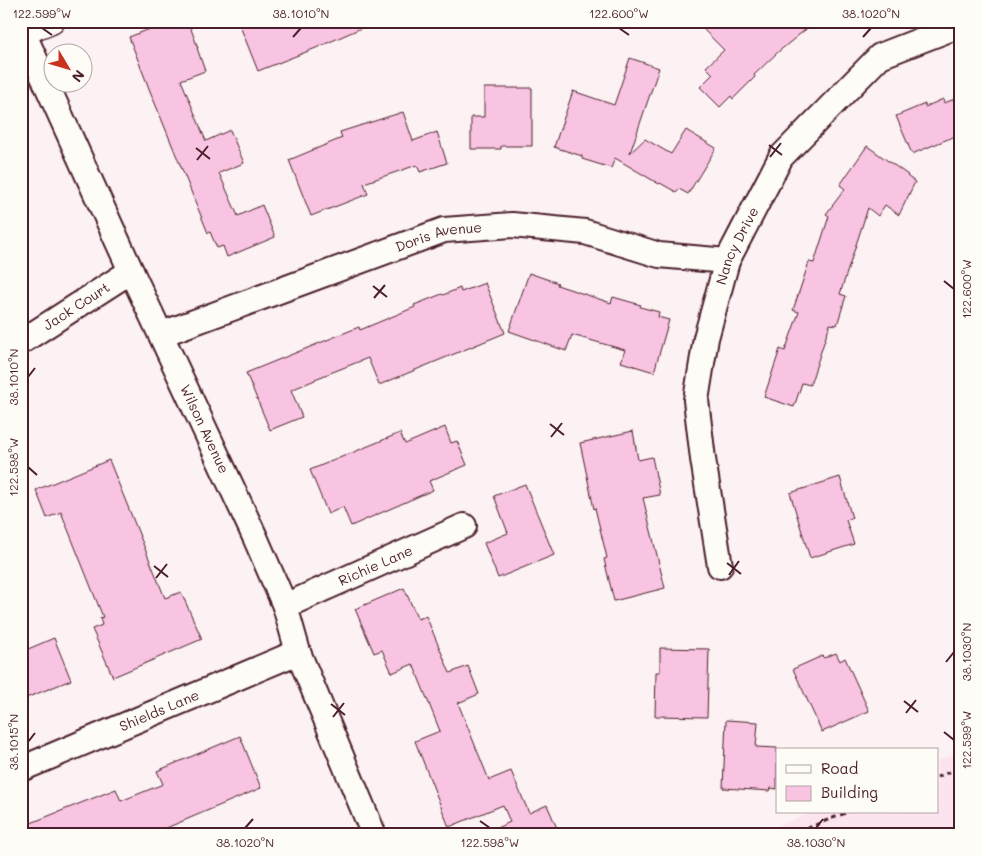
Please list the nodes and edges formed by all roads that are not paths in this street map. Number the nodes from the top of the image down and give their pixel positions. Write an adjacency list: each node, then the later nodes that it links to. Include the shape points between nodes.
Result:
1 (52, 21): 3 (street)
2 (960, 25): 4 (street, Nancy Drive, via 880,56 781,158)
3 (22, 30): 5 (street, Wilson Avenue)
4 (727, 261): 6 (street, Doris Avenue, via 659,254 585,232 512,225 444,230); 9 (street, Nancy Drive, via 706,338 696,400)
5 (131, 270): 6 (street, Wilson Avenue); 7 (street, Jack Court)
6 (162, 334): 10 (street, Wilson Avenue)
7 (21, 342)
8 (464, 526): 10 (street, Richie Lane)
9 (720, 566)
10 (285, 606): 11 (street, Wilson Avenue)
11 (298, 652): 12 (street, Shields Lane); 13 (street, Wilson Avenue)
12 (21, 769)
13 (374, 835)

